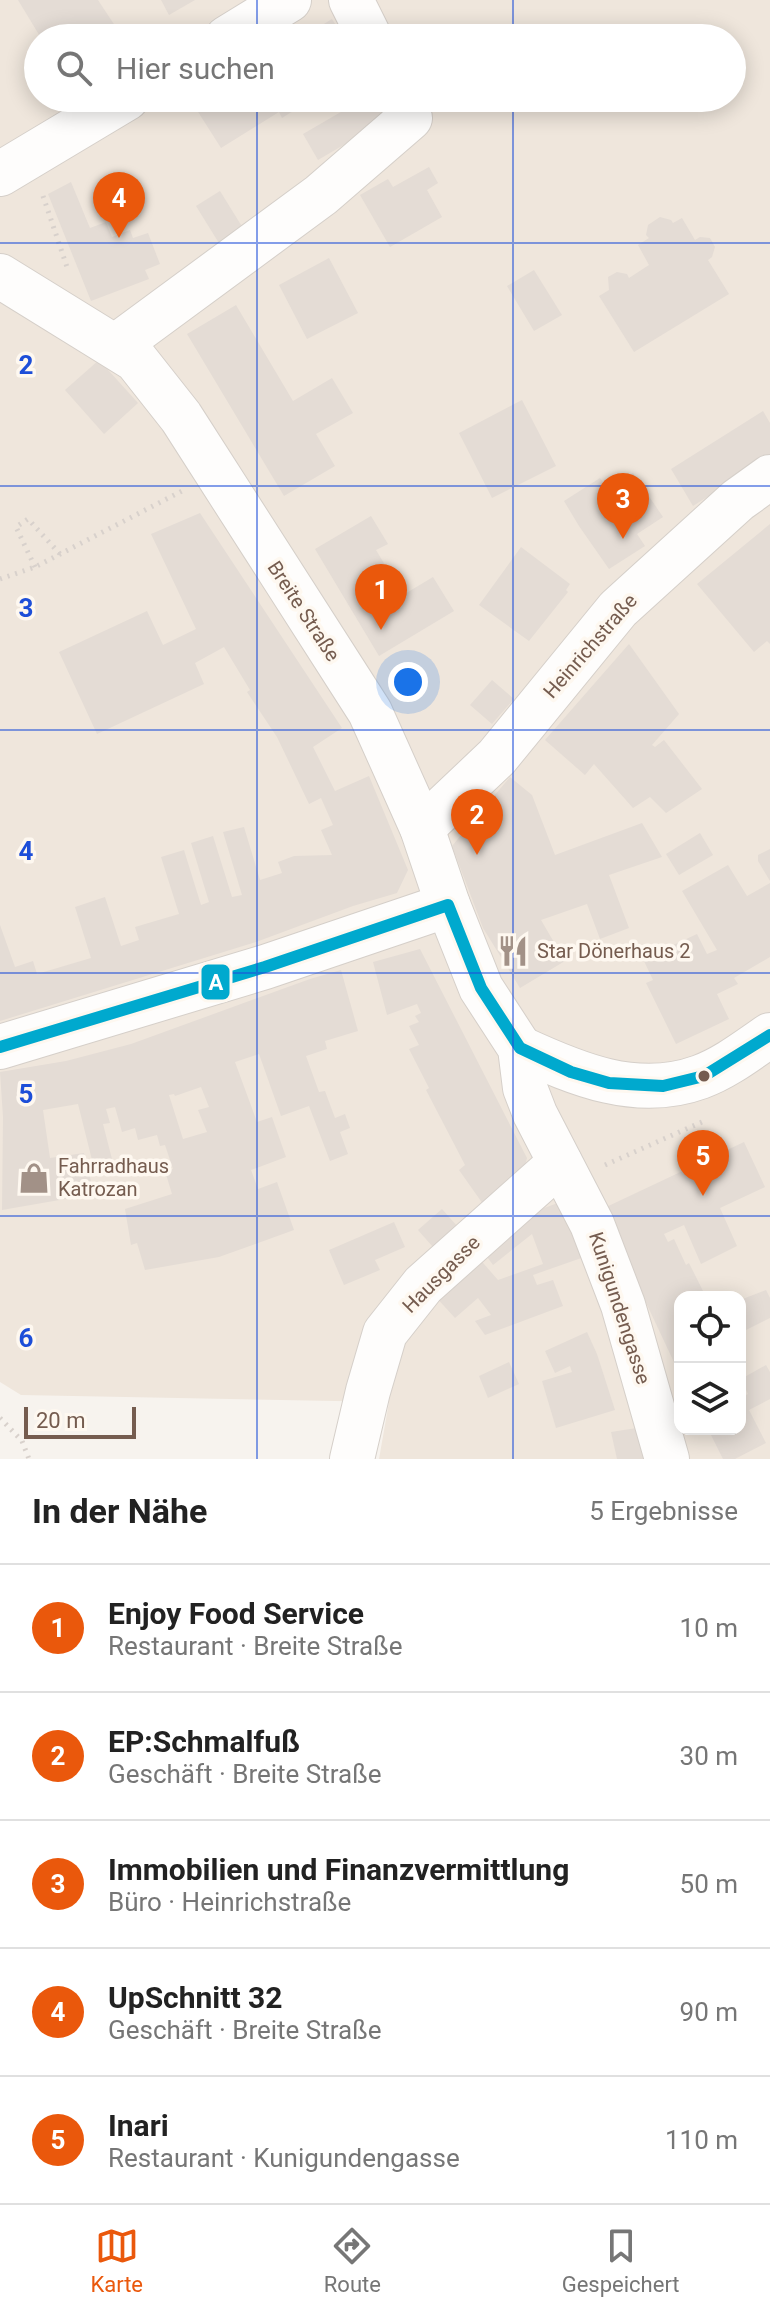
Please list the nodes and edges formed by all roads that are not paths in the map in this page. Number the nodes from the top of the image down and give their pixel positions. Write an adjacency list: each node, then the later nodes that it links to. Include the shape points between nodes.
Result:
1 (289, 0): 3 (street)
2 (351, 0): 4 (street)
3 (250, 24)
4 (363, 24)
5 (104, 112): 7 (street)
6 (407, 112): 9 (street, via 410,118 321,195)
7 (15, 166)
8 (0, 276): 9 (street, Breite Straße)
9 (116, 346): 11 (street, Breite Straße, via 136,360 181,417 370,712)
10 (770, 477): 11 (street, Heinrichstraße, via 618,609 497,757)
11 (422, 828): 12 (street, Breite Straße)
12 (448, 905): 14 (street); 15 (street, Breite Straße, via 481,988)
13 (770, 1035): 15 (street, via 704,1076 663,1086 609,1083)
14 (0, 1047)
15 (520, 1048): 16 (street, Kunigundengasse, via 525,1088)
16 (565, 1172): 17 (street, Hausgasse, via 503,1212 423,1285 385,1333); 18 (street, Kunigundengasse, via 623,1305)
17 (352, 1459)
18 (667, 1459)

